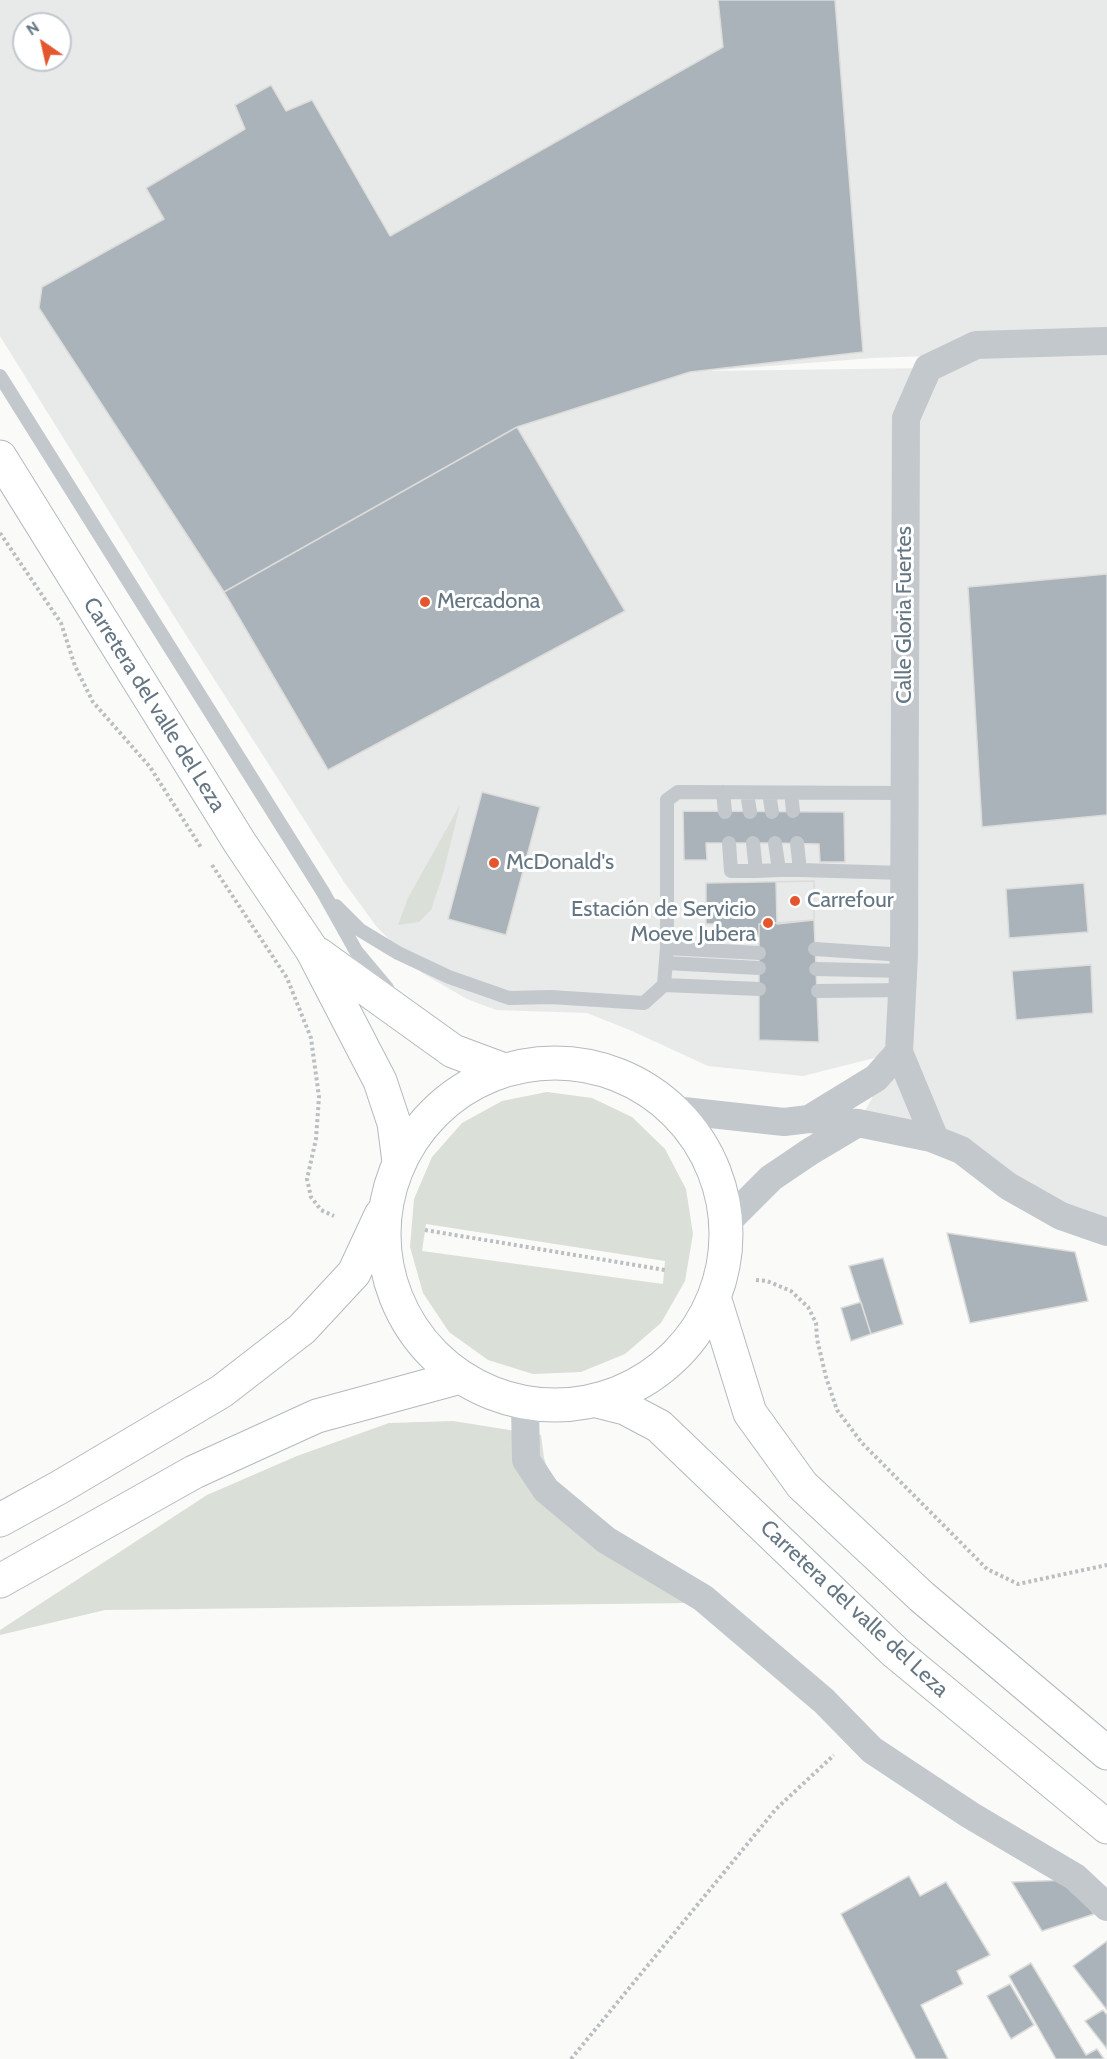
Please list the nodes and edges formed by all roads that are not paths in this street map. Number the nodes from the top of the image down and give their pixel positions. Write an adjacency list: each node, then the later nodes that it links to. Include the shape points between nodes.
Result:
1 (1107, 341): 8 (street, Calle Gloria Fuertes, via 976,345 928,368 906,418)
2 (0, 376): 21 (lane)
3 (0, 457): 24 (main road, Carretera del valle del Leza, via 240,843)
4 (723, 792): 5 (lane); 10 (lane); 22 (lane, via 678,792 667,800)
5 (747, 793): 6 (lane); 11 (lane)
6 (769, 793): 7 (lane); 12 (lane)
7 (791, 793): 8 (lane); 9 (lane)
8 (904, 793): 20 (street, Calle Gloria Fuertes)
9 (793, 811)
10 (725, 812)
11 (750, 812)
12 (772, 812)
13 (729, 843): 19 (lane, via 731,872)
14 (753, 843): 19 (lane)
15 (775, 843): 17 (lane)
16 (797, 843): 18 (lane)
17 (779, 870): 18 (lane); 19 (lane)
18 (800, 870): 20 (lane)
19 (756, 871)
20 (904, 873): 29 (street, Calle Gloria Fuertes)
21 (322, 892): 30 (lane, via 360,930 399,953 449,977 509,998 644,1003); 33 (lane, via 356,951)
22 (667, 948): 25 (lane); 26 (lane)
23 (815, 949): 29 (lane)
24 (312, 950): 33 (main road, Carretera del valle del Leza); 40 (main road, Carretera del valle del Leza, via 380,1081 394,1124)
25 (759, 953)
26 (666, 963): 27 (lane); 30 (lane)
27 (759, 968)
28 (816, 969): 29 (lane)
29 (903, 972): 32 (lane); 34 (street, Calle Gloria Fuertes)
30 (664, 985): 31 (lane)
31 (759, 989)
32 (818, 991)
33 (426, 1033): 35 (main road, Carretera del valle del Leza, via 453,1051)
34 (899, 1052): 37 (street, via 876,1078); 39 (street)
35 (504, 1070): 36 (main road, via 554,1062 587,1065 639,1084); 40 (main road, via 452,1096 422,1126)
36 (674, 1110): 37 (street, via 784,1122); 42 (main road, via 695,1134 711,1162)
37 (808, 1119): 38 (street)
38 (858, 1123): 39 (street); 42 (street, via 771,1178)
39 (934, 1139): 43 (street, via 961,1150 1008,1186 1061,1216)
40 (399, 1162): 41 (main road)
41 (386, 1205): 45 (main road, via 383,1245 390,1284 406,1320 429,1352); 48 (main road, via 354,1273 302,1329 222,1391)
42 (726, 1223): 44 (main road, via 724,1261)
43 (1107, 1232)
44 (714, 1297): 46 (main road, via 679,1352 654,1374); 50 (main road, via 750,1413 802,1485 922,1597)
45 (460, 1377): 47 (main road, via 491,1393); 49 (main road, via 316,1416 194,1472)
46 (597, 1401): 47 (main road, via 551,1406); 51 (main road, Carretera del valle del Leza, via 625,1408 659,1426 895,1652)
47 (525, 1403): 52 (street, via 526,1460 546,1490 606,1540 703,1598 824,1701 872,1750 1075,1877)
48 (0, 1520)
49 (0, 1581)
50 (1107, 1753)
51 (1107, 1827)
52 (1107, 1907)

